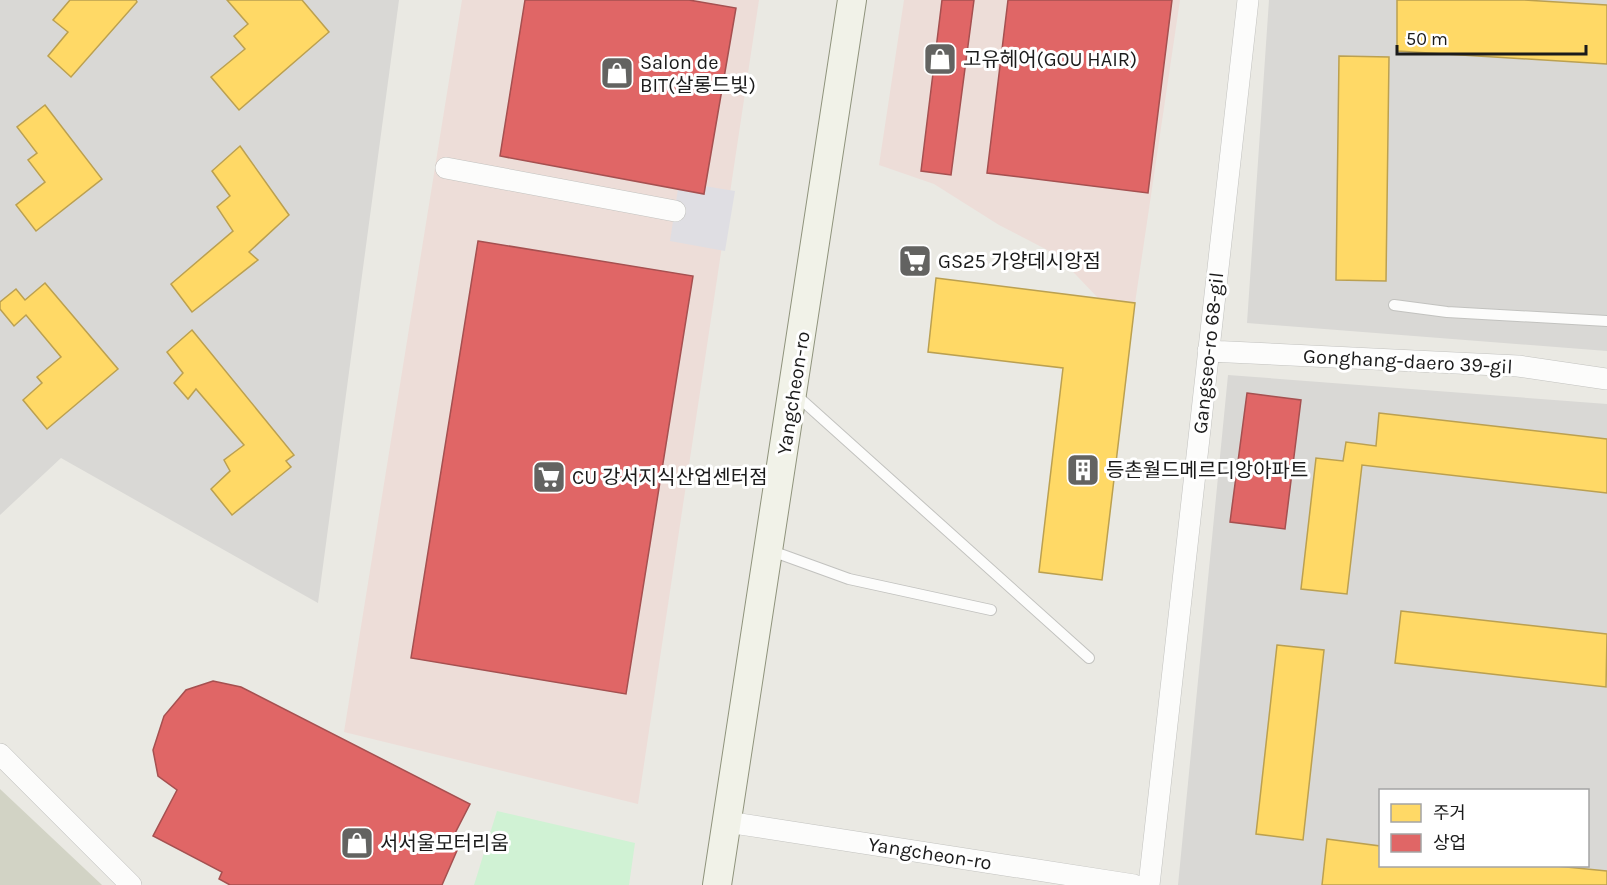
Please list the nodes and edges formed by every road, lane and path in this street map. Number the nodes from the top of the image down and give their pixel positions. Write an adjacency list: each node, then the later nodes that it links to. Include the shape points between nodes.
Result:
1 (852, 0): 9 (main road, Yangcheon-ro)
2 (1248, 0): 7 (street, Gangseo-ro 68-gil)
3 (446, 168): 4 (street)
4 (675, 212)
5 (1394, 305): 6 (lane, via 1447,312)
6 (1607, 321)
7 (1208, 351): 8 (street, Gonghang-daero 39-gil, via 1518,366); 18 (street, Gangseo-ro 68-gil)
8 (1607, 379)
9 (793, 392): 10 (main road, Yangcheon-ro); 12 (lane)
10 (768, 550): 11 (lane, via 849,579); 14 (main road, Yangcheon-ro)
11 (991, 610)
12 (1089, 657)
13 (0, 754): 15 (street)
14 (727, 822): 16 (main road, Yangcheon-ro); 17 (street, Yangcheon-ro)
15 (130, 885)
16 (717, 885)
17 (1134, 885)
18 (1149, 885)

